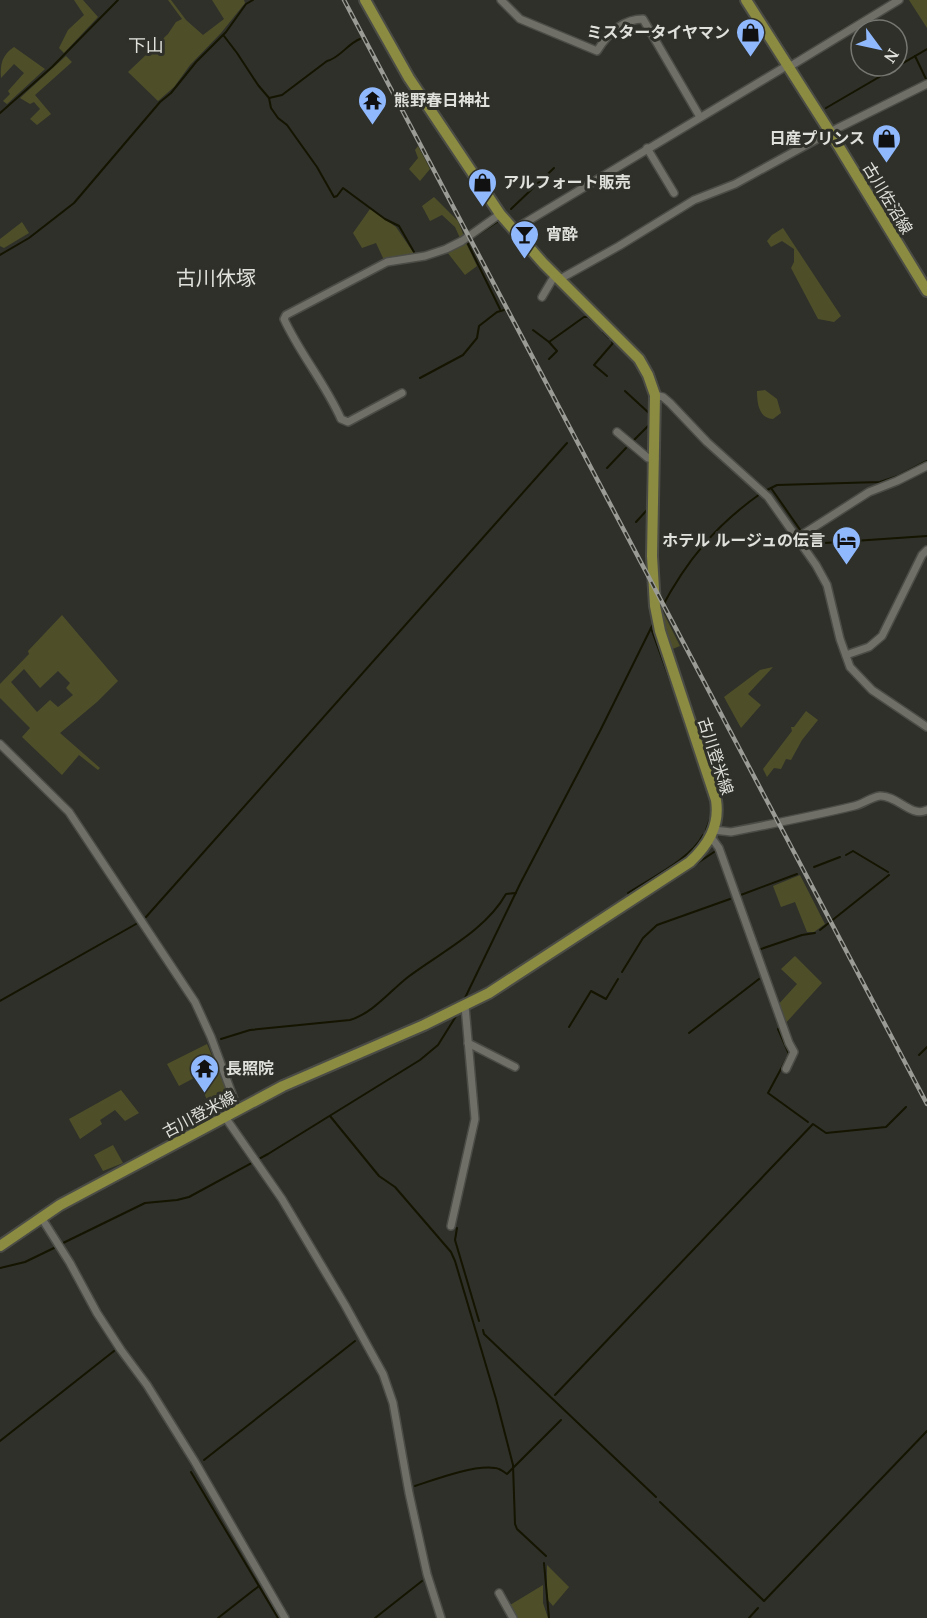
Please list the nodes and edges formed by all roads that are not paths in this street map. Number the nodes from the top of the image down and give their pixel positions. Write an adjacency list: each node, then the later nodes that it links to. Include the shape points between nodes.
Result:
1 (364, 0): 11 (main road, 古川登米線, via 409,78)
2 (501, 0): 7 (street, via 520,19 597,51 613,31 634,19 643,19)
3 (746, 0): 5 (main road, 古川佐沼線)
4 (899, 0): 5 (street)
5 (789, 66): 7 (street); 8 (main road, 古川佐沼線)
6 (926, 86): 8 (street)
7 (700, 117): 9 (street)
8 (830, 132): 13 (street, via 735,184 694,200 619,246); 14 (main road, 古川佐沼線)
9 (647, 148): 10 (street); 12 (street)
10 (674, 193)
11 (500, 214): 12 (main road, 古川登米線); 16 (street, via 462,242 424,256 374,267 286,315 284,319 293,338 344,421)
12 (513, 230): 13 (main road, 古川登米線)
13 (557, 277): 15 (street); 17 (main road, 古川登米線, via 639,359)
14 (927, 291)
15 (542, 297)
16 (402, 393)
17 (655, 395): 19 (main road, 古川登米線); 21 (street, via 670,403 762,491)
18 (617, 432): 19 (street, via 648,458)
19 (655, 459): 27 (main road, 古川登米線, via 655,606 659,630 716,800)
20 (927, 466): 21 (street, via 868,492)
21 (798, 538): 23 (street, via 827,585)
22 (927, 550): 23 (street, via 882,636 869,647)
23 (846, 655): 24 (street, via 850,667 872,690)
24 (927, 727)
25 (0, 744): 32 (street, via 69,812 195,1002)
26 (925, 814): 27 (street, via 881,796 855,806)
27 (712, 834): 28 (main road, 古川登米線, via 690,862 513,978); 31 (street, via 794,1052)
28 (461, 1007): 29 (street); 32 (main road, 古川登米線)
29 (468, 1043): 30 (street); 35 (street, via 476,1119)
30 (515, 1067)
31 (786, 1070)
32 (238, 1110): 33 (main road, 古川登米線)
33 (225, 1117): 34 (main road, 古川登米線); 39 (street, via 282,1199 383,1374 393,1403 427,1574)
34 (41, 1216): 36 (main road, 古川登米線); 38 (street, via 97,1312 195,1462)
35 (451, 1226)
36 (0, 1246)
37 (499, 1593): 40 (street)
38 (285, 1618)
39 (441, 1618)
40 (513, 1618)

